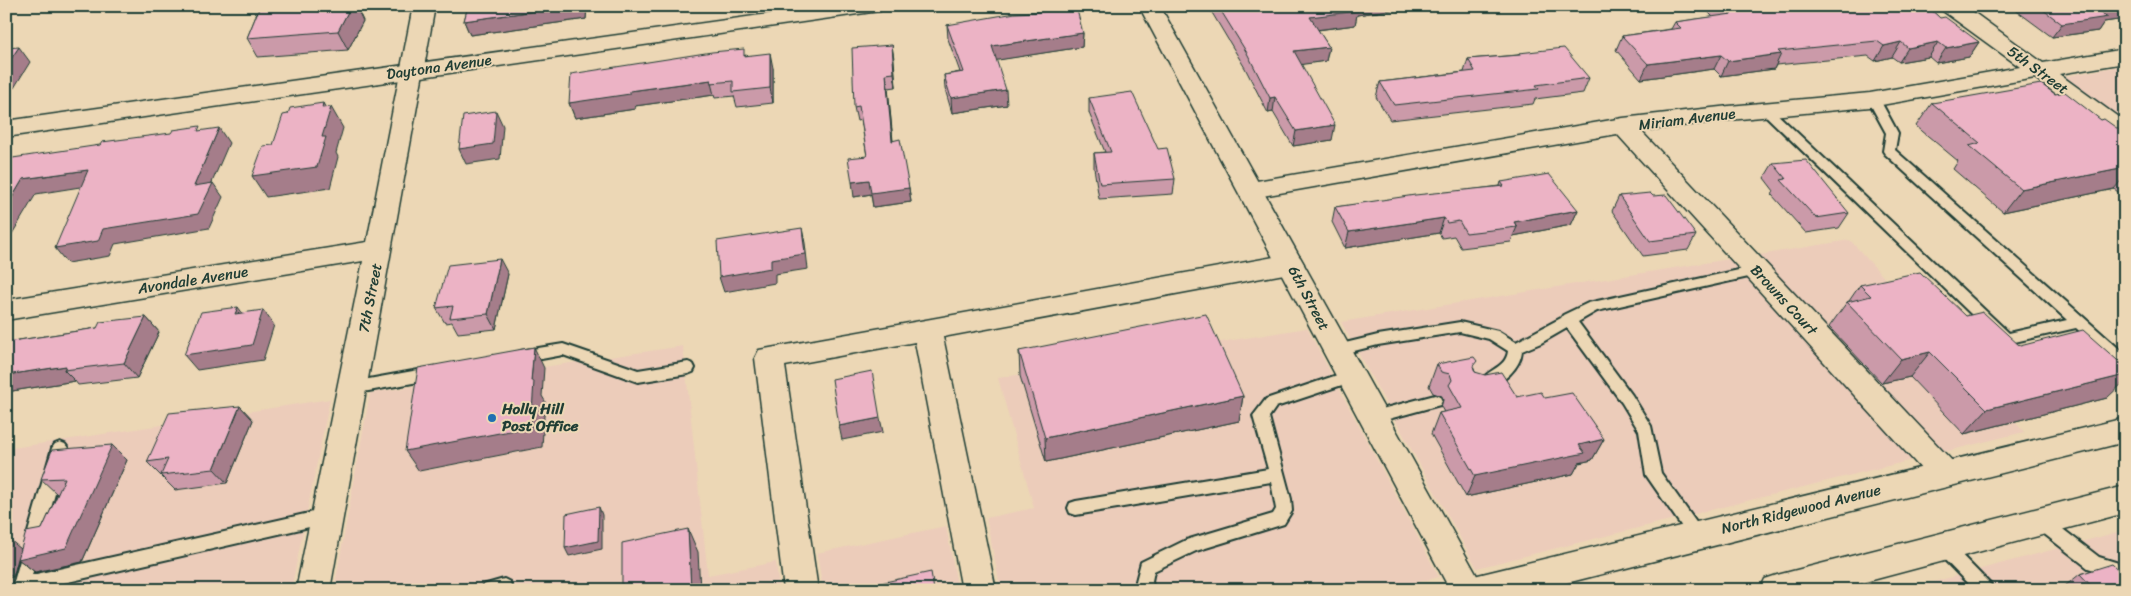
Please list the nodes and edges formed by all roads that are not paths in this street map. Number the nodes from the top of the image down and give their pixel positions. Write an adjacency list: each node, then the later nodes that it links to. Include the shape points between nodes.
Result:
1 (424, 6): 6 (street, 7th Street)
2 (872, 6): 6 (street, Daytona Avenue)
3 (1149, 6): 13 (street, 6th Street)
4 (1951, 6): 7 (street, 5th Street)
5 (2125, 56): 7 (street, Miriam Avenue)
6 (411, 71): 11 (street, Daytona Avenue); 14 (street, 7th Street)
7 (2039, 71): 8 (street, Miriam Avenue); 12 (street, 5th Street)
8 (1874, 100): 9 (street, Miriam Avenue); 19 (lane, via 1892,133 1889,151)
9 (1766, 110): 10 (street, Miriam Avenue); 19 (lane, via 2006,338)
10 (1623, 126): 13 (street, Miriam Avenue); 16 (street, Browns Court)
11 (6, 129)
12 (2125, 134)
13 (1251, 190): 15 (street, 6th Street)
14 (379, 249): 17 (street, Avondale Avenue); 28 (street, 7th Street)
15 (1291, 264): 20 (street); 22 (street, 6th Street)
16 (1757, 271): 18 (lane, via 1593,307); 35 (street, Browns Court)
17 (6, 310)
18 (1568, 319): 21 (lane, via 1540,339); 40 (lane, via 1646,430 1654,475)
19 (2079, 322): 24 (lane)
20 (927, 329): 48 (street, via 769,358); 49 (street)
21 (1515, 348): 22 (lane, via 1493,335 1460,328 1378,340); 29 (lane, via 1516,355 1510,364 1496,377)
22 (1338, 350): 27 (street, 6th Street)
23 (505, 360): 25 (lane, via 563,349 638,376)
24 (2125, 363)
25 (688, 368)
26 (448, 370): 28 (lane)
27 (1352, 376): 31 (street, 6th Street); 34 (lane, via 1271,403 1261,416)
28 (352, 388): 38 (street, 7th Street)
29 (1473, 388)
30 (1434, 401): 31 (lane)
31 (1374, 417): 51 (street, 6th Street)
32 (2125, 430): 35 (street, North Ridgewood Avenue)
33 (60, 448): 44 (lane)
34 (1277, 474): 37 (lane); 50 (lane, via 1283,492 1284,511 1278,518 1192,545 1147,567)
35 (1945, 474): 40 (street, North Ridgewood Avenue)
36 (2123, 502): 39 (street)
37 (1076, 508)
38 (327, 516): 44 (lane); 45 (street, 7th Street)
39 (2040, 521): 41 (street); 42 (lane, via 2094,562)
40 (1698, 535): 52 (street, North Ridgewood Avenue)
41 (1944, 546): 43 (street); 54 (lane)
42 (2125, 572)
43 (1825, 584): 53 (street)
44 (20, 588)
45 (313, 590)
46 (489, 590): 47 (lane, via 504,587)
47 (503, 590)
48 (801, 590)
49 (980, 590)
50 (1146, 590)
51 (1468, 590)
52 (1478, 590)
53 (1777, 590)
54 (1985, 590)

